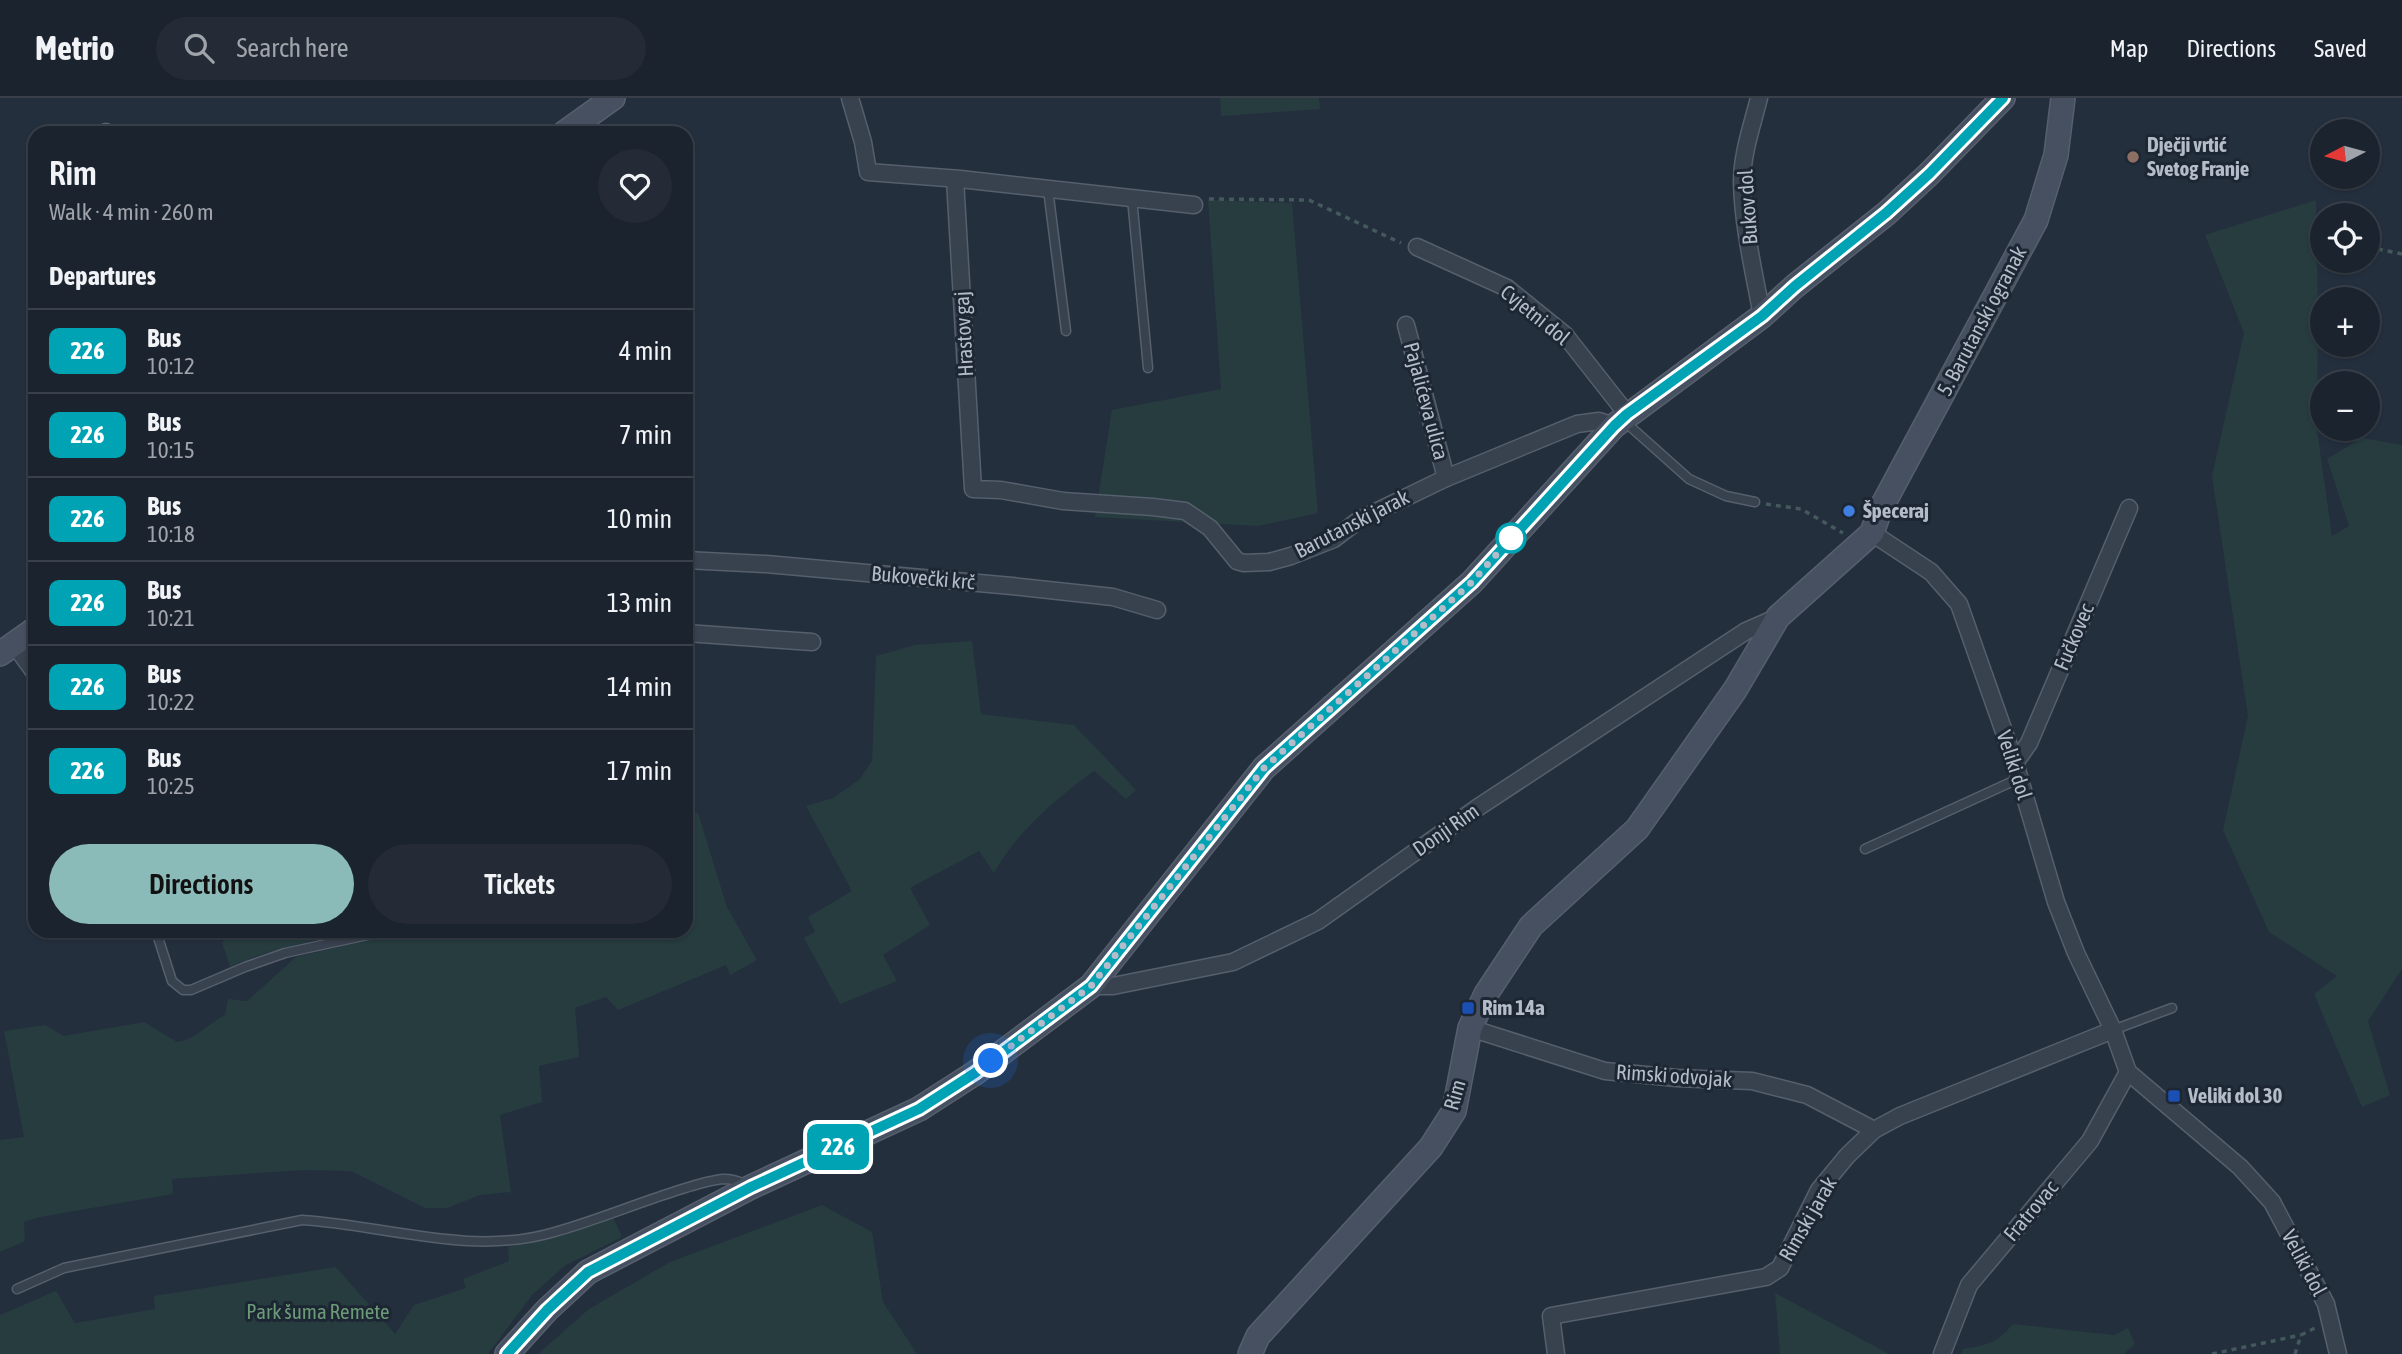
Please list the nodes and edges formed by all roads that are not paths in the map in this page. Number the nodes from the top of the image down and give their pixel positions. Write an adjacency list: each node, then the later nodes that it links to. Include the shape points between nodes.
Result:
1 (613, 98): 6 (street)
2 (850, 98): 7 (street, via 868,172)
3 (1759, 98): 12 (street, Bukov dol, via 1742,181)
4 (2003, 98): 12 (street, via 1886,213)
5 (2063, 98): 21 (street, 5. Barutanski ogranak, via 2056,155 2036,220 1880,510)
6 (574, 126)
7 (955, 179): 8 (street); 18 (street, Hrastov gaj)
8 (1048, 189): 9 (street); 14 (lane)
9 (1132, 198): 10 (street); 15 (lane)
10 (1194, 205)
11 (1417, 247): 16 (street, Cvjetni dol, via 1507,288 1565,335)
12 (1762, 316): 16 (street)
13 (1406, 325): 17 (street, Pajalićeva ulica)
14 (1066, 331)
15 (1147, 369)
16 (1621, 420): 17 (street, Barutanski jarak, via 1577,424); 19 (lane, via 1689,479 1726,496); 34 (street, via 1472,582 1264,768)
17 (1446, 478): 18 (street, Barutanski jarak, via 1359,520 1334,539 1291,556 1255,563 1237,561 1210,528 1185,511)
18 (973, 489)
19 (1755, 502)
20 (2129, 508): 30 (street, Fučkovec)
21 (1872, 533): 24 (street, Rim); 30 (street, Veliki dol, via 1931,572 1959,604)
22 (693, 560): 23 (street, Bukovečki krč, via 1012,586 1113,597)
23 (1157, 610)
24 (1778, 617): 34 (street, Donji Rim, via 1746,631 1500,792 1318,921 1233,962 1113,986); 36 (street, Rim, via 1735,690 1637,829 1531,926 1486,994)
25 (28, 634): 28 (street)
26 (693, 634): 27 (street)
27 (812, 642)
28 (7, 649): 29 (street)
29 (28, 667)
30 (2017, 771): 31 (lane); 37 (street, Veliki dol, via 2056,902)
31 (1865, 849)
32 (158, 938): 33 (lane, via 172,981 191,990 285,953)
33 (354, 938)
34 (1091, 986): 40 (street, via 919,1109)
35 (2172, 1009): 37 (lane)
36 (1470, 1028): 39 (street, Rimski odvojak, via 1605,1071 1752,1081 1807,1095); 43 (street, Rim, via 1454,1111 1431,1147 1258,1336)
37 (2113, 1030): 38 (street, Veliki dol); 39 (street, Rimski jarak)
38 (2129, 1072): 45 (street, Fratrovac, via 2090,1140 1969,1285); 46 (street, Veliki dol, via 2240,1167 2272,1202 2326,1304)
39 (1874, 1130): 44 (street, Rimski jarak, via 1819,1190 1780,1268 1766,1276 1551,1316)
40 (751, 1187): 41 (lane, via 723,1179 524,1240 487,1242 302,1220 64,1268); 42 (street, via 588,1272)
41 (17, 1289)
42 (507, 1354)
43 (1250, 1354)
44 (1556, 1354)
45 (1942, 1354)
46 (2337, 1354)

